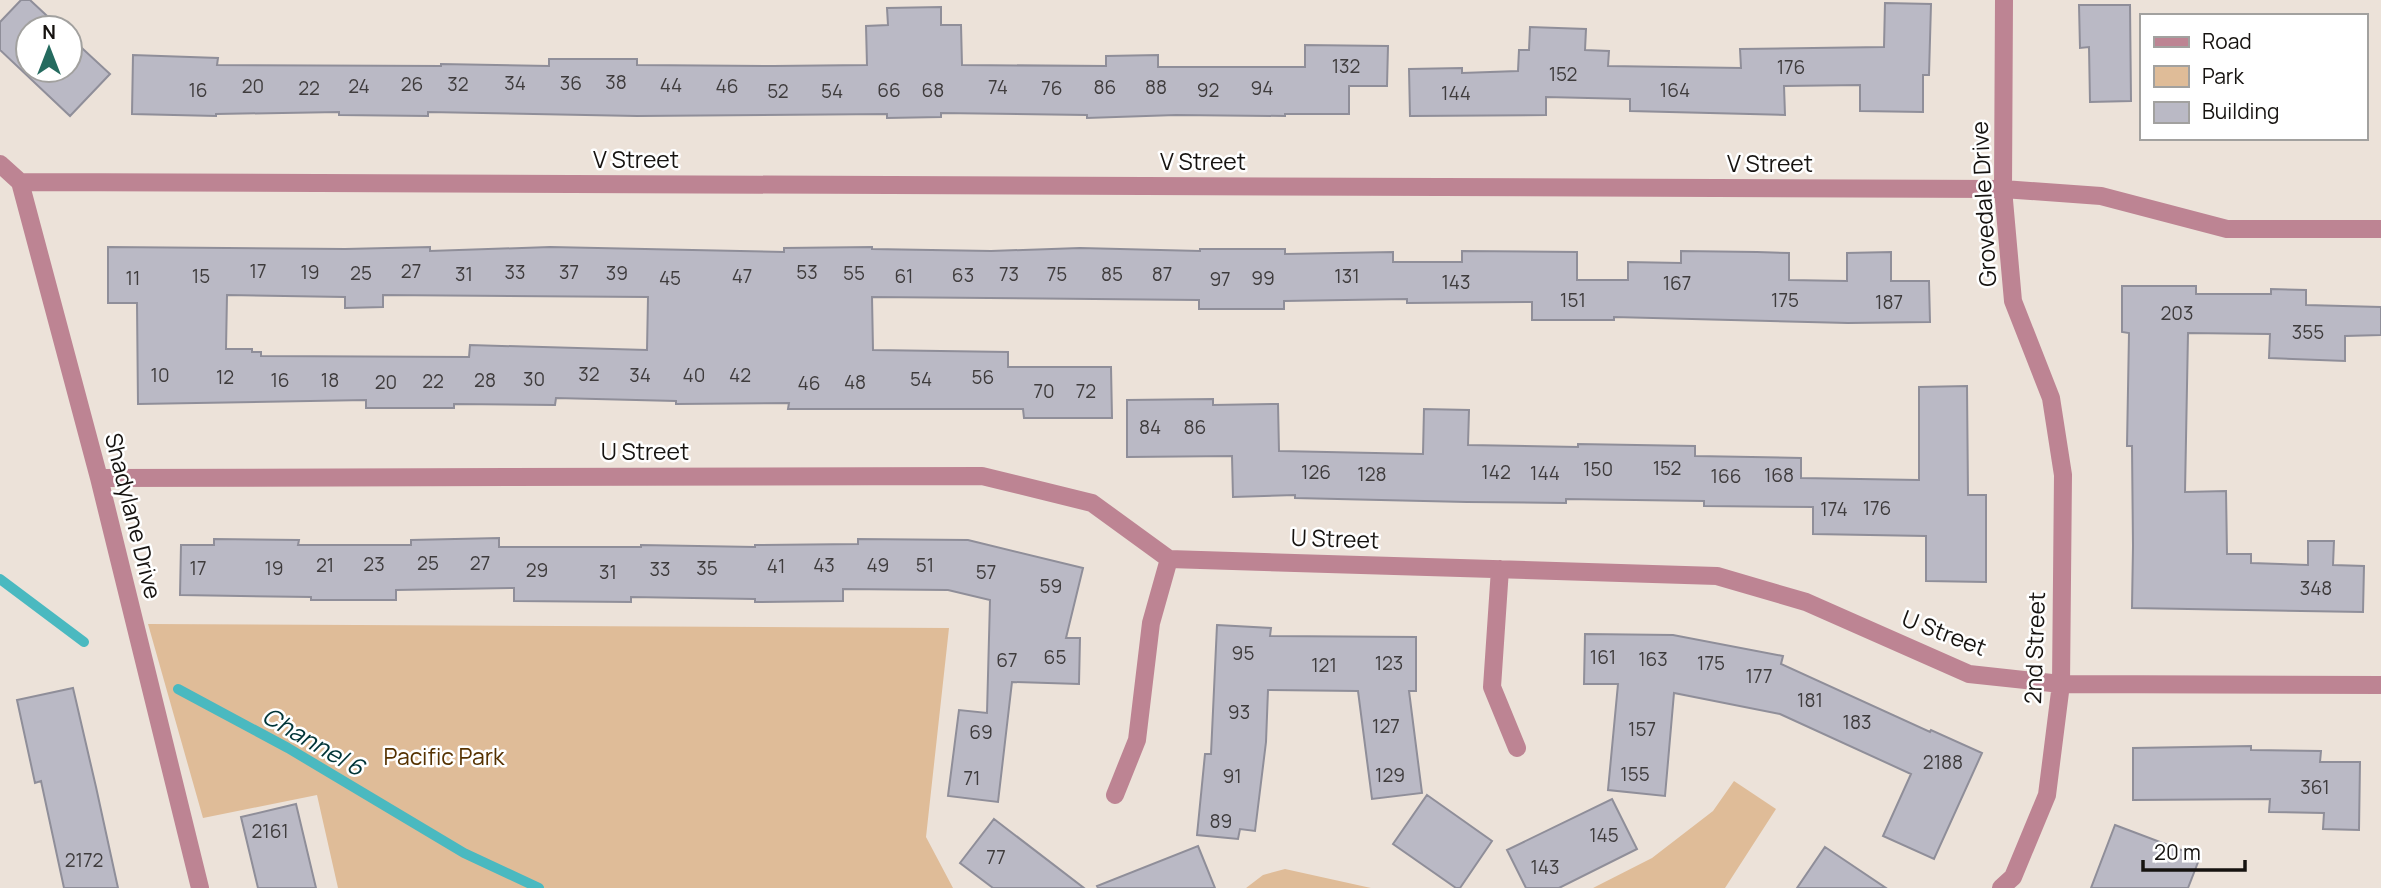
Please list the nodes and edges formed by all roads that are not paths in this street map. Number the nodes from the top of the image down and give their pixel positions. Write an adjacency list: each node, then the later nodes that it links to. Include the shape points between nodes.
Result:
1 (2004, 0): 4 (street, Grovedale Drive)
2 (0, 164): 3 (street)
3 (20, 182): 4 (street, V Street); 7 (street, Shadylane Drive)
4 (2003, 189): 5 (street, V Street, via 2101,196 2227,229); 6 (street, Grovedale Drive, via 2013,301)
5 (2381, 229)
6 (2051, 398): 10 (street, 2nd Street, via 2063,475)
7 (99, 478): 8 (street, U Street, via 982,476 1092,503); 14 (street, Shadylane Drive)
8 (1169, 559): 9 (street, U Street); 13 (street, via 1151,623 1137,740)
9 (1500, 569): 10 (street, U Street, via 1717,576 1806,602 1969,674); 12 (street, via 1492,687)
10 (2060, 684): 11 (street, U Street); 15 (street, 2nd Street, via 2047,795 2013,877)
11 (2381, 685)
12 (1517, 748)
13 (1115, 795)
14 (200, 888)
15 (2001, 888)

